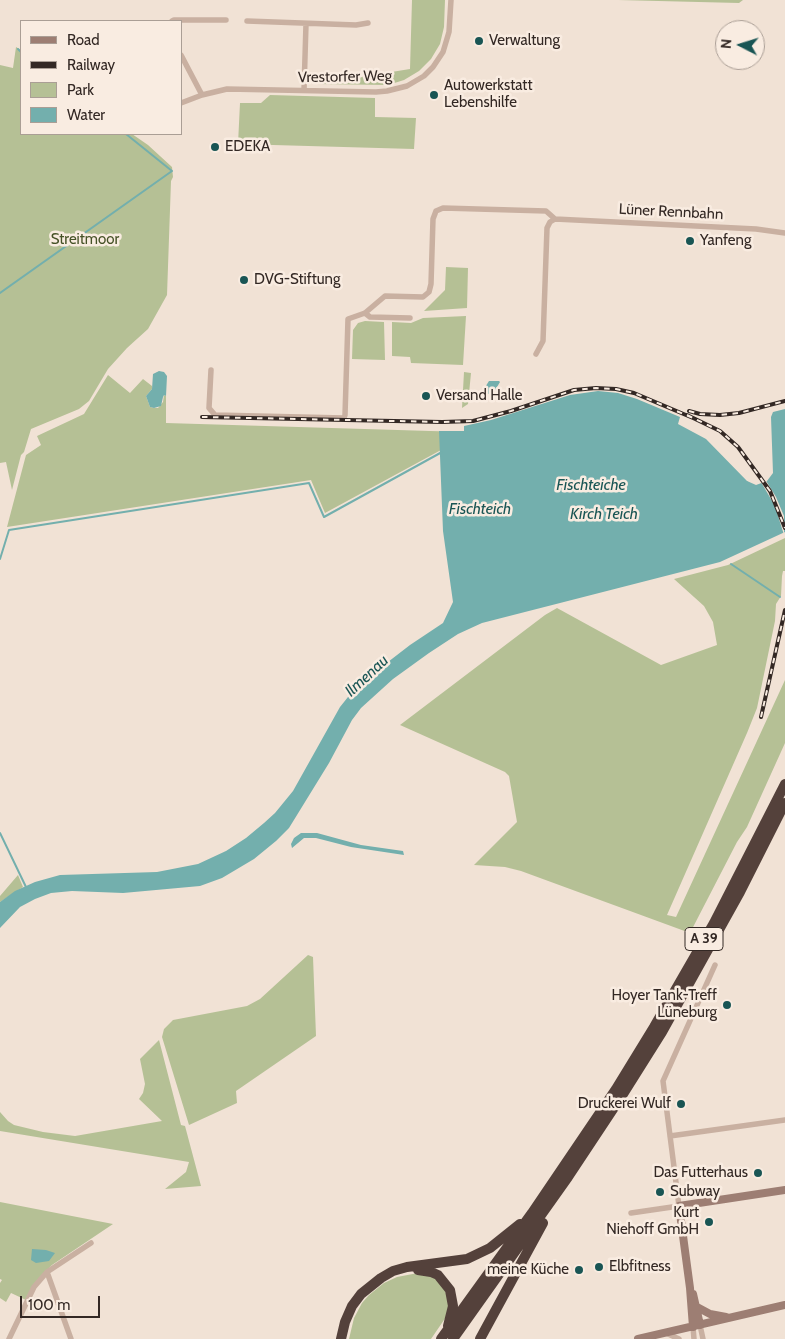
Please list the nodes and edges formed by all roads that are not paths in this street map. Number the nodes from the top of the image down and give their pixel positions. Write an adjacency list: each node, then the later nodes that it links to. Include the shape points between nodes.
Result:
1 (450, 0): 8 (street, Vrestorfer Weg, via 449,32 443,52 433,67 416,81 387,91)
2 (182, 20): 3 (street)
3 (226, 20)
4 (247, 21): 6 (street)
5 (368, 23): 6 (street)
6 (306, 24): 8 (street)
7 (182, 57): 9 (street)
8 (304, 90): 9 (street, Vrestorfer Weg, via 227,89)
9 (202, 95): 10 (street, Vrestorfer Weg)
10 (182, 104)
11 (555, 219): 12 (street, Lüner Rennbahn); 13 (street, Lüner Rennbahn, via 546,211 440,209 433,219 429,292 423,297 385,296); 15 (street, via 547,228 543,341)
12 (785, 233)
13 (365, 313): 14 (street, via 370,317); 16 (street, via 348,319 344,418 215,415 210,408)
14 (410, 318)
15 (536, 354)
16 (210, 370)
17 (785, 784): 25 (highway, A 39, via 718,916 654,1027 616,1090)
18 (785, 804): 22 (highway, A 39, via 666,1024)
19 (715, 965): 21 (street, via 664,1076)
20 (785, 1120): 21 (street)
21 (670, 1136): 24 (street)
22 (568, 1177): 35 (highway, A 39); 40 (highway)
23 (785, 1190): 24 (street)
24 (679, 1206): 26 (street); 29 (street)
25 (532, 1213): 35 (highway, A 39); 38 (highway, via 498,1242 473,1256 407,1267 381,1278 352,1306)
26 (631, 1213)
27 (91, 1243): 28 (street)
28 (47, 1272): 36 (street, via 34,1287); 37 (street)
29 (690, 1288): 31 (street); 33 (street)
30 (785, 1304): 32 (street)
31 (697, 1306): 32 (street, via 710,1314); 33 (street)
32 (730, 1318): 33 (street)
33 (696, 1326): 34 (street); 43 (street); 44 (street)
34 (666, 1333): 41 (street); 42 (street)
35 (447, 1337): 39 (highway, via 453,1306 450,1290 438,1275 416,1270 394,1275 374,1287 356,1308)
36 (9, 1339)
37 (71, 1339)
38 (341, 1339)
39 (346, 1339)
40 (480, 1339)
41 (638, 1339)
42 (679, 1339)
43 (694, 1339)
44 (703, 1339)

